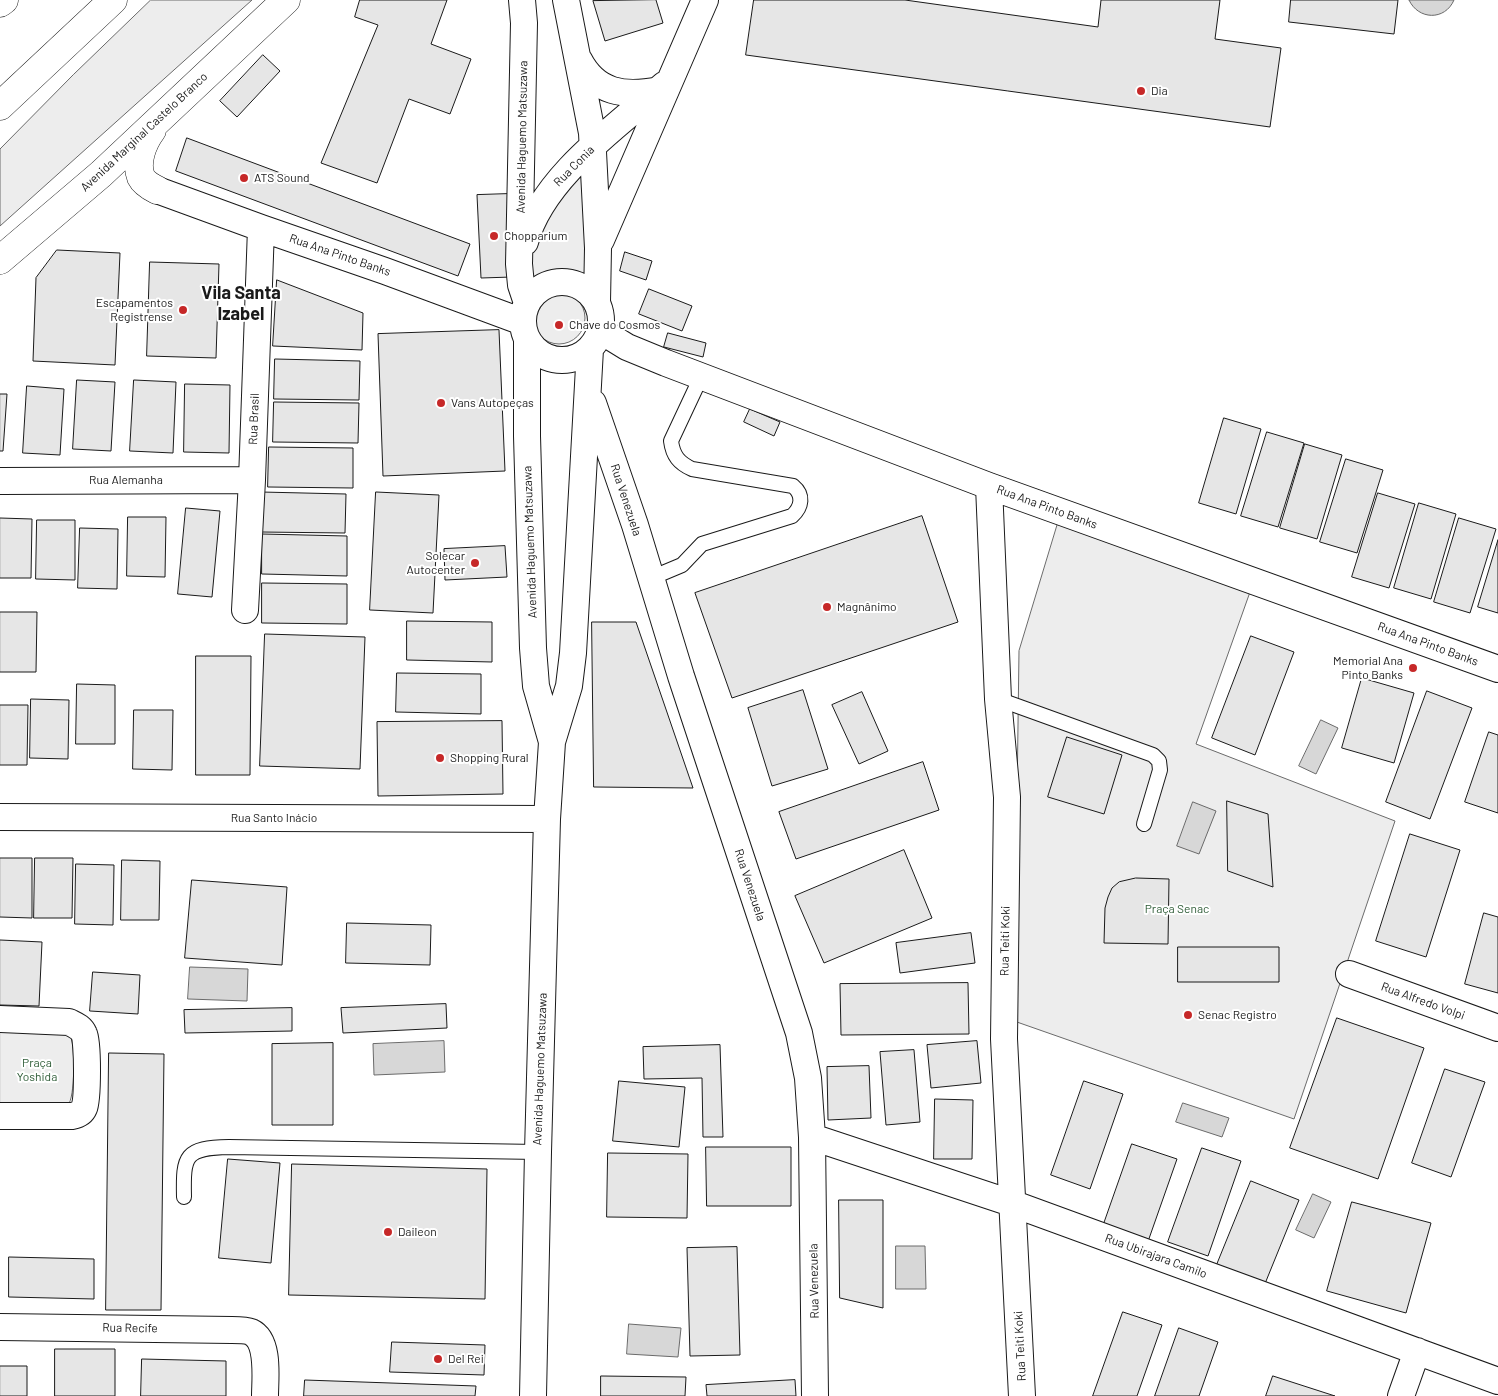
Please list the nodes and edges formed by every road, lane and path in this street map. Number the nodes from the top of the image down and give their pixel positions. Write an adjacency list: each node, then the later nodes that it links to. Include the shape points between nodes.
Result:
1 (4, 0): 7 (main road)
2 (113, 0): 10 (main road)
3 (286, 0): 11 (main road, Avenida Marginal Castelo Branco)
4 (522, 0): 18 (street, Avenida Haguemo Matsuzawa)
5 (566, 0): 8 (street)
6 (705, 0): 9 (street, Rua Conia)
7 (0, 3)
8 (577, 56): 9 (street, via 589,76 607,88 626,94); 12 (street)
9 (664, 85): 12 (street, Rua Conia); 16 (street, Rua Conia)
10 (0, 106)
11 (160, 118): 13 (main road, via 146,137 139,166 147,184); 14 (main road, Avenida Marginal Castelo Branco)
12 (594, 146): 16 (street); 18 (street, Rua Conia, via 548,194 527,234)
13 (157, 190): 14 (main road, via 114,182); 15 (street, Rua Ana Pinto Banks)
14 (80, 192): 17 (main road, Avenida Marginal Castelo Branco)
15 (261, 228): 20 (street, Rua Ana Pinto Banks); 24 (street, Rua Brasil)
16 (598, 248): 19 (street)
17 (0, 260)
18 (519, 264): 20 (street, Avenida Haguemo Matsuzawa)
19 (597, 302): 20 (street, via 579,286 555,282 534,294); 21 (street, via 601,311)
20 (525, 322): 21 (street, via 534,349 556,360 580,356); 31 (street, Avenida Haguemo Matsuzawa, via 534,657 536,686)
21 (595, 340): 22 (street, Rua Ana Pinto Banks, via 627,347); 23 (street, Avenida Haguemo Matsuzawa)
22 (701, 377): 26 (street, Rua Ana Pinto Banks); 27 (lane, via 671,441 676,458 692,469 793,486 800,494 801,504 792,516 702,544 682,565)
23 (589, 391): 27 (street, Rua Venezuela); 31 (street, Avenida Haguemo Matsuzawa, via 570,686)
24 (252, 480): 25 (street, Rua Alemanha); 28 (street, Rua Brasil)
25 (0, 481)
26 (989, 486): 29 (street, Rua Ana Pinto Banks); 30 (street, Rua Teiti Koki)
27 (651, 578): 39 (street, Rua Venezuela, via 799,1033 808,1078)
28 (245, 610)
29 (1498, 669)
30 (998, 700): 34 (lane, via 1153,755 1159,761 1160,770); 42 (street, Rua Teiti Koki, via 1007,797 1004,1039)
31 (552, 742): 33 (street, Avenida Haguemo Matsuzawa)
32 (0, 817): 33 (street, Rua Santo Inácio)
33 (547, 819): 40 (street, Avenida Haguemo Matsuzawa)
34 (1144, 824)
35 (1349, 974): 37 (street, Rua Alfredo Volpi)
36 (0, 1019): 38 (street, via 76,1025 83,1032 86,1045 86,1097 85,1107 72,1116)
37 (1498, 1028)
38 (0, 1116)
39 (812, 1137): 42 (street, Rua Ubirajara Camilo); 48 (street, Rua Venezuela)
40 (538, 1152): 41 (lane, via 201,1149 186,1161); 47 (street, Avenida Haguemo Matsuzawa)
41 (184, 1197)
42 (1011, 1202): 44 (street, Rua Ubirajara Camilo); 49 (street, Rua Teiti Koki)
43 (0, 1328): 46 (street, Rua Recife, via 251,1332 263,1345)
44 (1417, 1351): 45 (street, Rua Ubirajara Camilo); 50 (street)
45 (1498, 1381)
46 (265, 1396)
47 (533, 1396)
48 (815, 1396)
49 (1022, 1396)
50 (1401, 1396)

